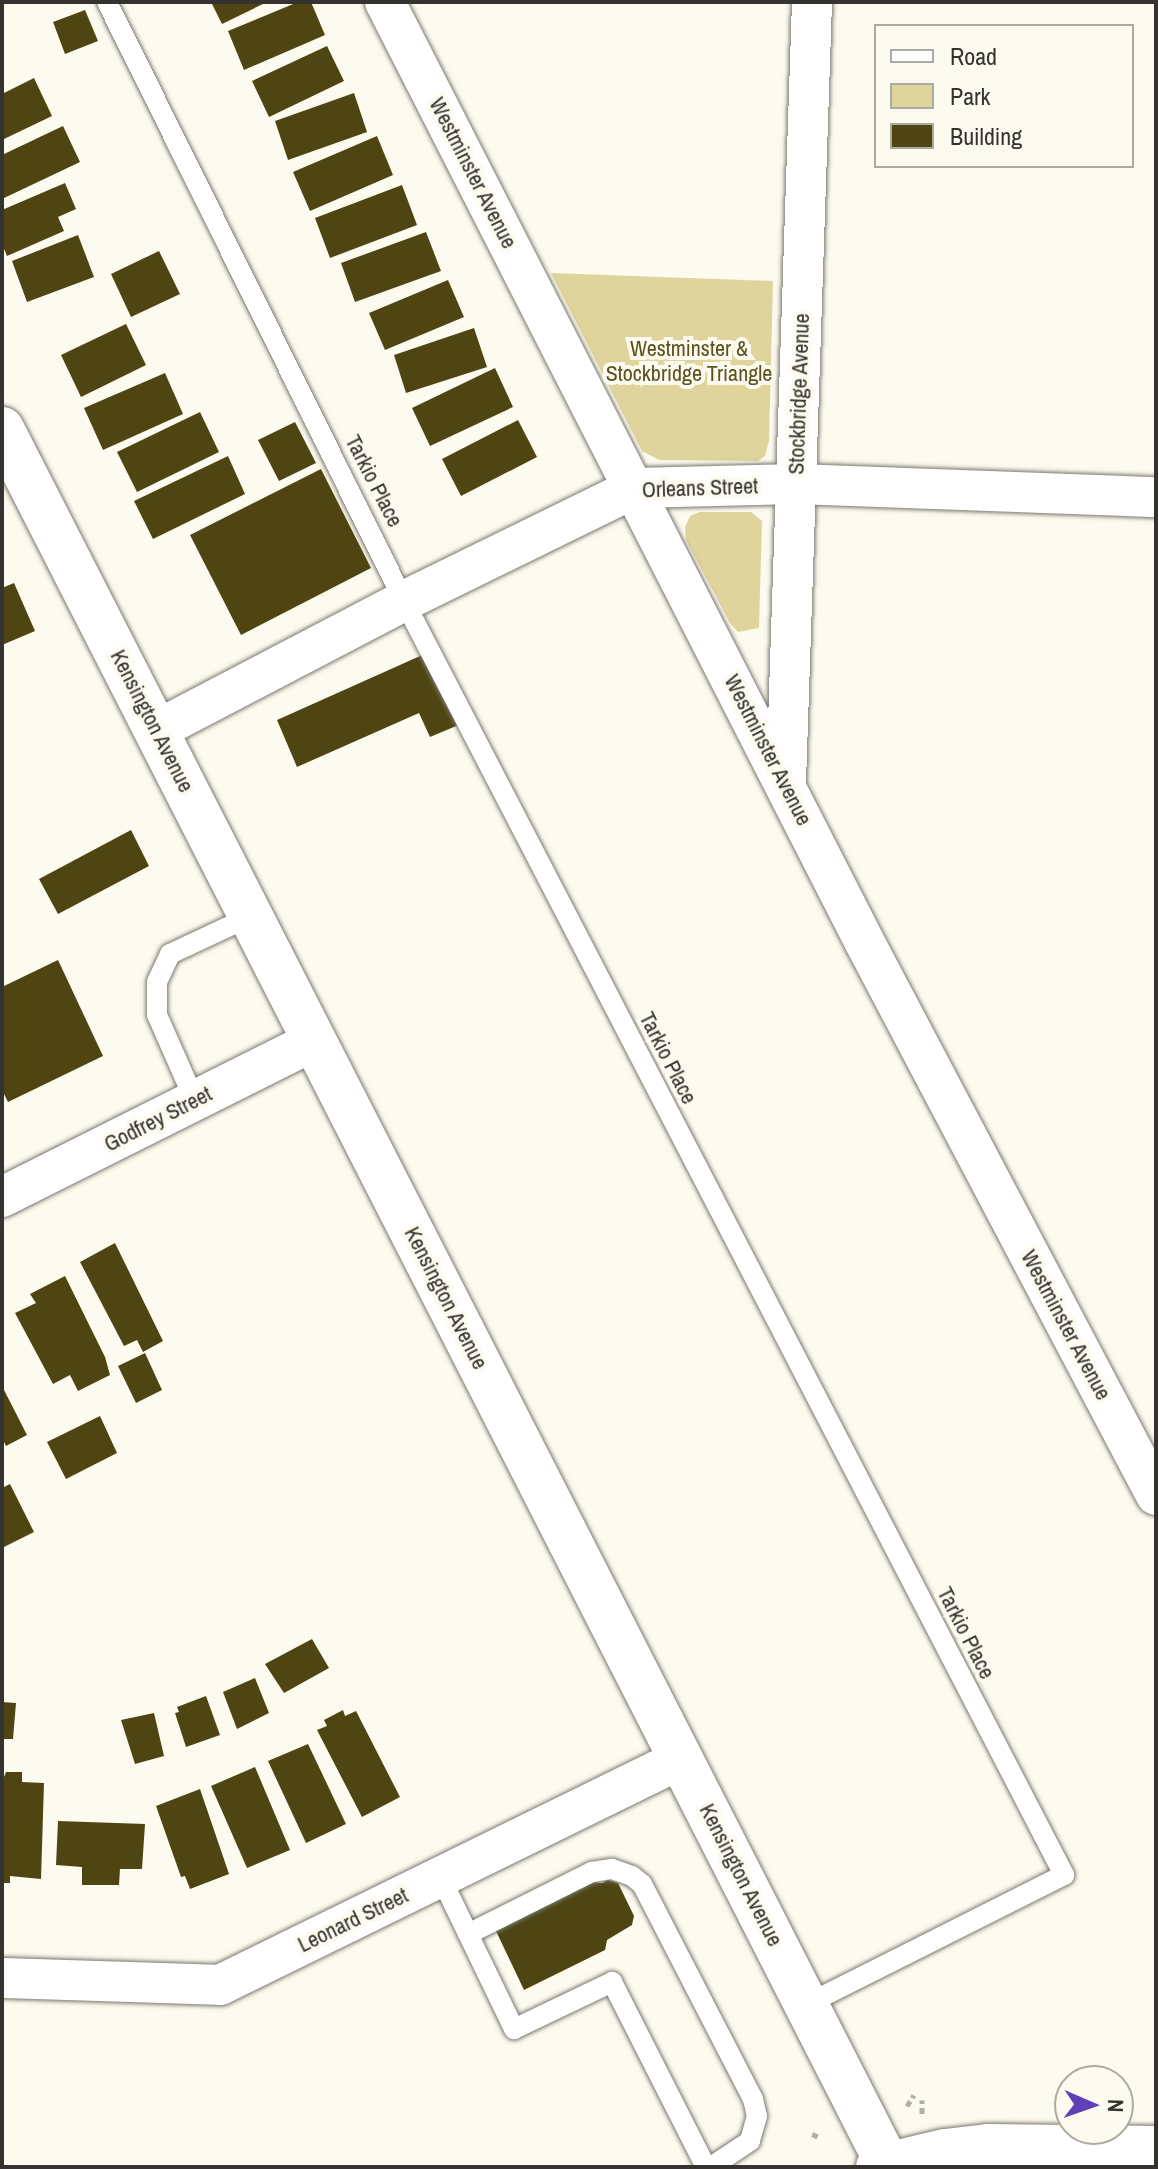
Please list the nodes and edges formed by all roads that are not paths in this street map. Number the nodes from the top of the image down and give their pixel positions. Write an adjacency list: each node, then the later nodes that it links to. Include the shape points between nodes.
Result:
1 (107, 2): 8 (lane, Tarkio Place)
2 (385, 2): 6 (street, Westminster Avenue)
3 (812, 2): 5 (street, Stockbridge Avenue)
4 (2, 429): 9 (street, Kensington Avenue)
5 (796, 484): 6 (street, Orleans Street); 7 (street, Orleans Street); 10 (street, Stockbridge Avenue)
6 (635, 488): 8 (street, Orleans Street); 10 (street, Westminster Avenue)
7 (1156, 497)
8 (404, 601): 9 (street, Orleans Street); 20 (lane, Tarkio Place, via 1064,1875)
9 (157, 730): 11 (street, Kensington Avenue)
10 (786, 785): 15 (street, Westminster Avenue)
11 (251, 916): 12 (street, Kensington Avenue); 13 (lane, via 170,954 157,982 157,1015)
12 (315, 1040): 13 (street, Godfrey Street); 16 (street, Kensington Avenue)
13 (195, 1101): 14 (street, Godfrey Street)
14 (2, 1197)
15 (1156, 1495)
16 (681, 1759): 17 (street, Leonard Street); 20 (street, Kensington Avenue)
17 (441, 1878): 18 (lane); 19 (street, Leonard Street, via 220,1985)
18 (468, 1934): 24 (lane, via 514,2029 612,1982); 24 (lane, via 592,1872 612,1869 642,1884 753,2099 757,2116 750,2141)
19 (2, 1978)
20 (807, 2004): 23 (street, Kensington Avenue)
21 (1156, 2148): 22 (street)
22 (1055, 2157): 23 (street, via 988,2146)
23 (885, 2166)
24 (709, 2167)

